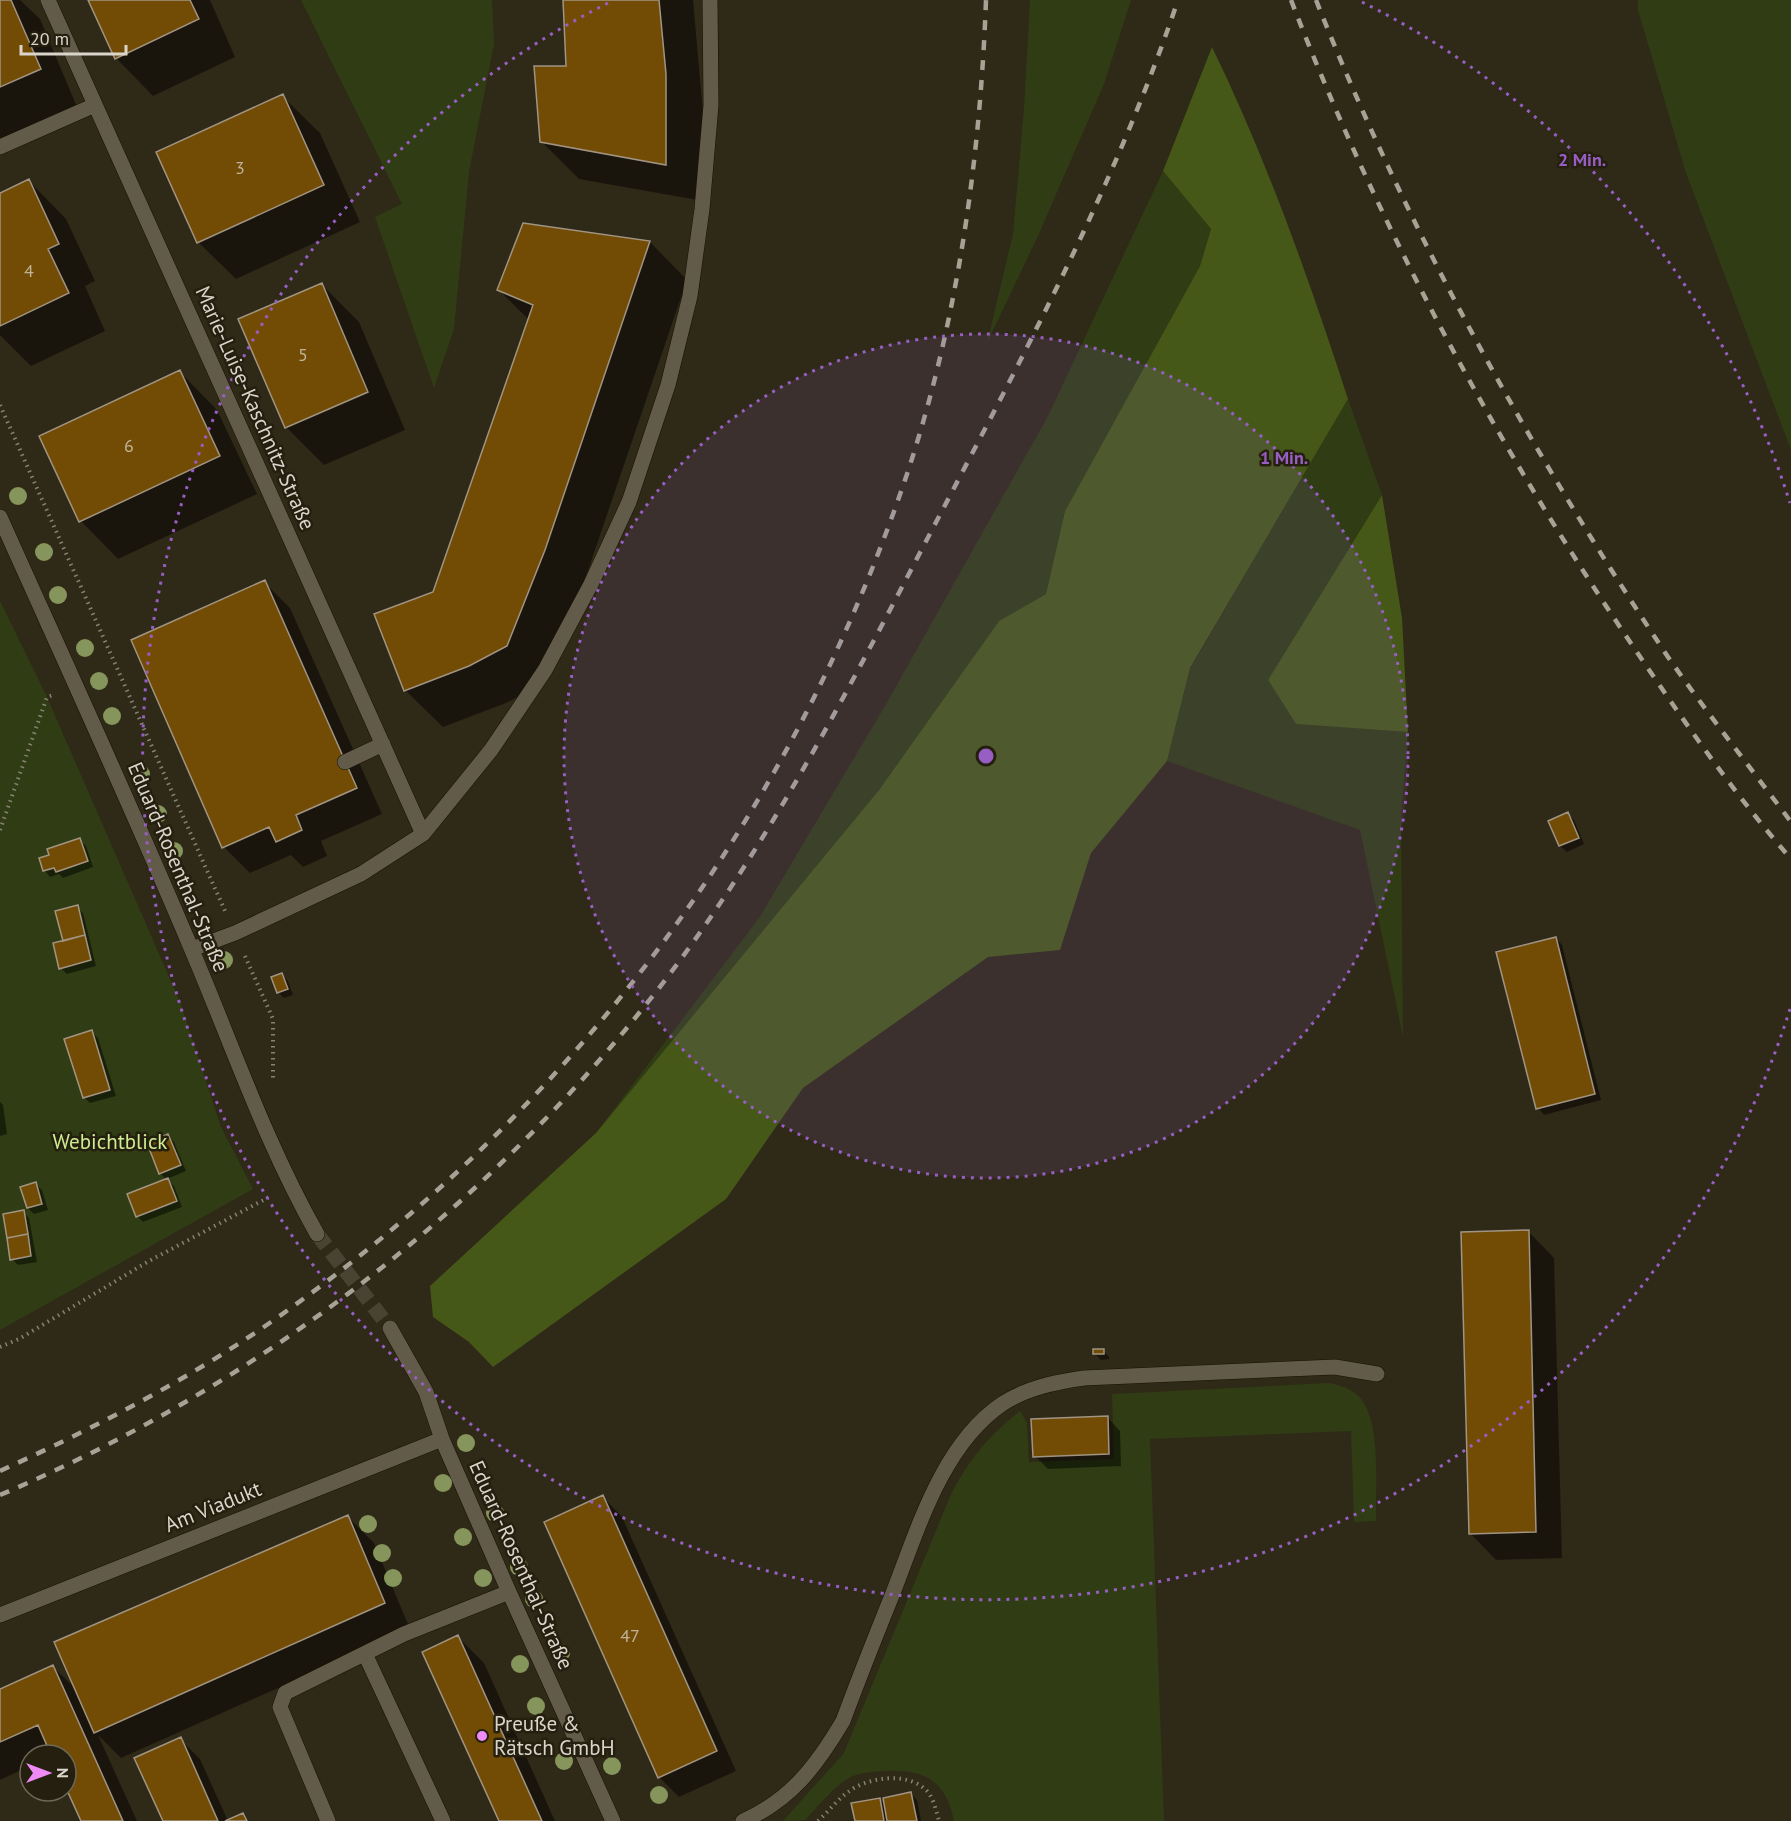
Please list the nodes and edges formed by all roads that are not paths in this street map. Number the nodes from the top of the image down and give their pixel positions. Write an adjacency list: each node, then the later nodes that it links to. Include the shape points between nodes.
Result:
1 (48, 0): 3 (street, Marie-Luise-Kaschnitz-Straße)
2 (710, 0): 8 (street, via 711,105 690,296 668,386 629,502 545,670 491,750)
3 (95, 105): 4 (street); 6 (street, Marie-Luise-Kaschnitz-Straße)
4 (0, 147)
5 (0, 517): 9 (street, Eduard-Rosenthal-Straße)
6 (383, 744): 7 (street); 8 (street, Marie-Luise-Kaschnitz-Straße)
7 (345, 762)
8 (423, 834): 9 (street, via 367,871)
9 (192, 949): 10 (street, Eduard-Rosenthal-Straße, via 252,1103)
10 (317, 1234)
11 (390, 1328): 13 (street, Eduard-Rosenthal-Straße, via 426,1392)
12 (1377, 1374): 20 (street, via 1335,1367 1084,1378 1057,1382 1002,1404 960,1447 942,1477 921,1520 843,1721 830,1743 788,1796)
13 (442, 1438): 14 (street, Eduard-Rosenthal-Straße); 15 (street, Am Viadukt)
14 (509, 1592): 16 (street); 19 (street, Eduard-Rosenthal-Straße)
15 (0, 1614)
16 (365, 1654): 17 (street, via 285,1694 280,1707); 18 (street)
17 (328, 1821)
18 (443, 1821)
19 (613, 1821)
20 (743, 1821)

